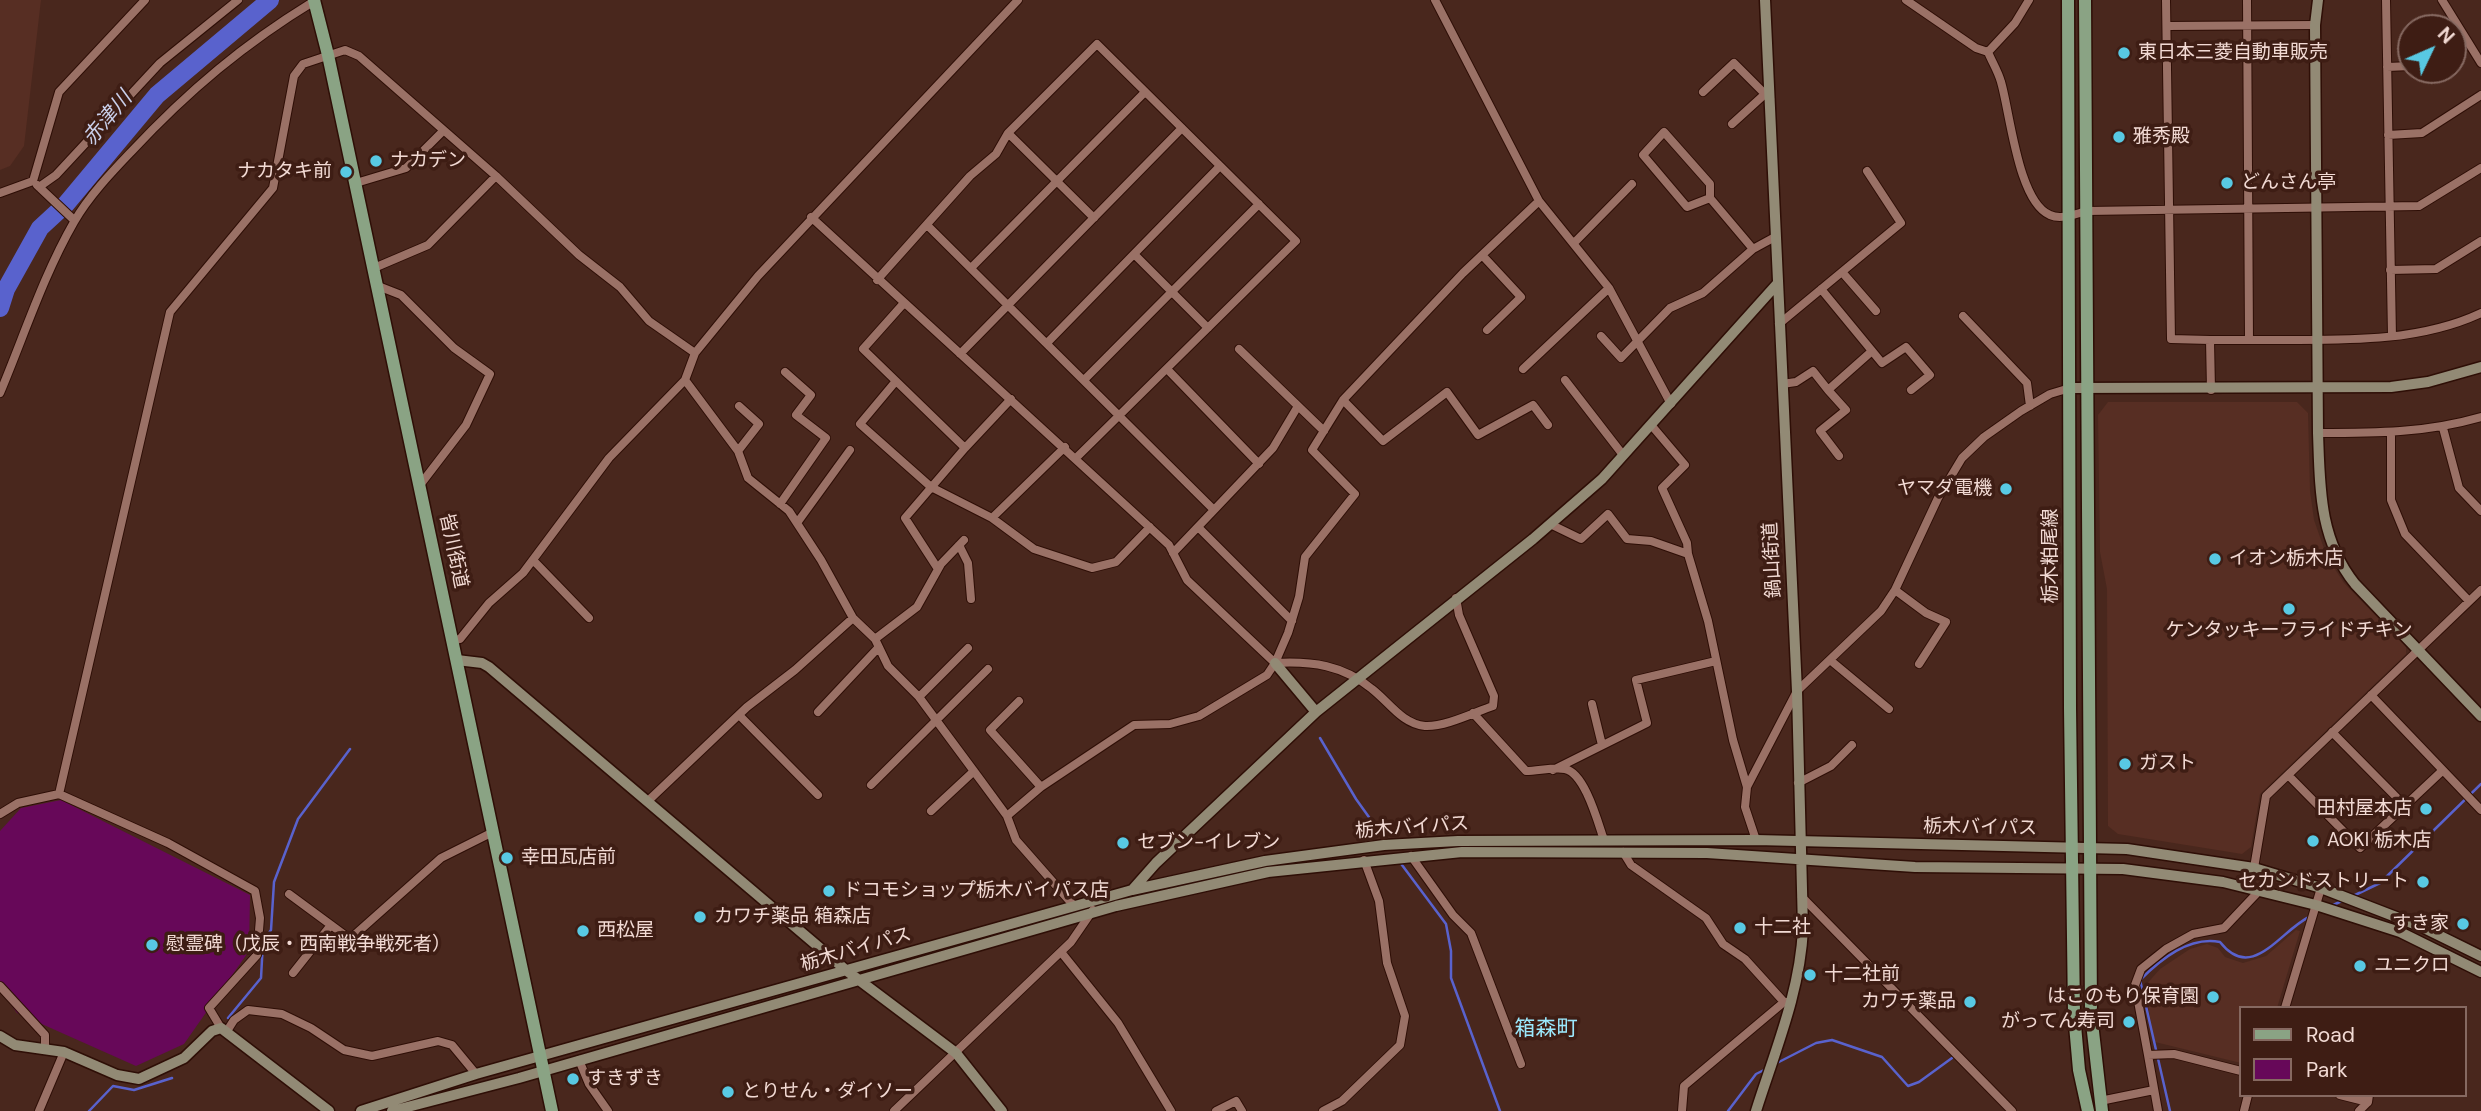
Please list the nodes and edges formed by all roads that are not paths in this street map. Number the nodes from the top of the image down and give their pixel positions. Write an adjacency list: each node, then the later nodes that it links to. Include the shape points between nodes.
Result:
1 (145, 0): 39 (street, via 59,92)
2 (238, 0): 39 (street, via 160,63 56,175)
3 (1018, 0): 51 (street)
4 (1435, 0): 43 (street)
5 (1765, 0): 27 (street, 鍋山街道)
6 (1906, 0): 19 (street)
7 (2029, 0): 19 (street)
8 (2068, 0): 50 (main road, 栃木粕尾線)
9 (2085, 0): 49 (main road, 栃木粕尾線)
10 (2166, 0): 15 (street)
11 (2247, 0): 16 (street)
12 (2318, 0): 17 (street)
13 (2386, 0): 22 (street)
14 (315, 1): 20 (main road, 皆川街道); 53 (street, via 244,46 197,87)
15 (2168, 26): 16 (street); 48 (street)
16 (2247, 26): 17 (street); 46 (street)
17 (2315, 26): 47 (street)
18 (2467, 40): 21 (street)
19 (1988, 52): 50 (street, via 2001,82 2034,200 2046,214 2057,218)
20 (328, 55): 30 (street, via 354,52); 38 (main road, 皆川街道); 184 (street, via 303,64 295,76 273,188 170,312)
21 (2481, 63)
22 (2386, 67): 23 (street); 32 (street)
23 (2397, 67)
24 (1145, 92): 29 (street); 31 (street, via 1097,44); 37 (street)
25 (1703, 92): 27 (street, via 1734,63)
26 (2481, 95): 32 (street, via 2422,133)
27 (1767, 97): 28 (street); 55 (street, 鍋山街道)
28 (1732, 124)
29 (1182, 128): 33 (street); 52 (street)
30 (443, 131): 36 (street); 38 (street, via 406,168)
31 (1008, 133): 37 (street); 54 (street, via 996,153)
32 (2388, 135): 45 (street)
33 (1220, 166): 44 (street); 59 (street)
34 (2481, 168): 45 (street, via 2419,206)
35 (1867, 171): 64 (street, via 1901,223)
36 (496, 176): 61 (street, via 428,245); 88 (street, via 579,255 620,287 649,321)
37 (1056, 181): 52 (street); 62 (street)
38 (355, 183): 61 (main road, 皆川街道)
39 (36, 184): 41 (street); 53 (street)
40 (1632, 184): 57 (street)
41 (0, 193)
42 (1710, 198): 42 (street, via 1710,184 1664,132 1643,155 1687,207); 58 (street)
43 (1539, 201): 57 (street); 60 (street)
44 (1259, 204): 70 (street); 77 (street, via 1296,241)
45 (2389, 208): 47 (street); 63 (street)
46 (2247, 209): 47 (street); 48 (street); 84 (street)
47 (2319, 209): 82 (street)
48 (2169, 210): 49 (street); 83 (street, via 2171,339)
49 (2087, 211): 50 (street); 101 (main road, 栃木粕尾線)
50 (2071, 215): 100 (main road, 栃木粕尾線)
51 (811, 217): 65 (street); 88 (street)
52 (1094, 218): 72 (street)
53 (73, 219): 105 (street, via 37,295)
54 (927, 225): 62 (street); 65 (street)
55 (1775, 236): 58 (street); 66 (street, 鍋山街道)
56 (2481, 241): 63 (street, via 2436,270)
57 (1574, 243): 68 (street)
58 (1753, 249): 81 (street, via 1703,293 1670,308)
59 (1134, 254): 70 (street); 85 (street)
60 (1482, 255): 78 (street, via 1521,297); 107 (street)
61 (374, 268): 67 (main road, 皆川街道)
62 (971, 268): 72 (street)
63 (2390, 270): 80 (street)
64 (1842, 272): 69 (street); 73 (street)
65 (877, 280): 71 (street)
66 (1777, 284): 76 (street, 鍋山街道); 108 (street)
67 (378, 286): 128 (main road, 皆川街道); 128 (street, via 401,295 454,348 490,374 466,425)
68 (1609, 288): 81 (street); 92 (street)
69 (1821, 289): 76 (street); 87 (street)
70 (1172, 291): 77 (street); 95 (street)
71 (904, 303): 89 (street); 97 (street, via 863,349)
72 (1009, 306): 85 (street); 89 (street)
73 (1876, 311)
74 (2481, 313): 80 (street, via 2437,328)
75 (1963, 316): 111 (street, via 2027,383)
76 (1779, 324): 98 (street, 鍋山街道)
77 (1208, 328): 91 (street)
78 (1486, 330)
79 (1601, 336): 81 (street, via 1620,358)
80 (2392, 336): 82 (street)
81 (1637, 339): 108 (street)
82 (2318, 339): 84 (street); 99 (street)
83 (2210, 340): 84 (street); 104 (street)
84 (2249, 340)
85 (1047, 343): 95 (street)
86 (1239, 349): 109 (street)
87 (1872, 351): 102 (street); 103 (street, via 1882,363 1906,347 1930,375)
88 (695, 353): 94 (street)
89 (960, 354): 106 (street)
90 (2481, 367): 99 (street, via 2391,387)
91 (1167, 369): 112 (street); 127 (street)
92 (1523, 369)
93 (785, 372): 130 (street, via 811,395 796,415 826,438)
94 (685, 380): 123 (street); 140 (street, via 609,458)
95 (1084, 380): 112 (street)
96 (1565, 380): 124 (street)
97 (896, 382): 121 (street); 129 (street, via 860,424)
98 (1782, 384): 102 (street, via 1796,382 1813,371); 161 (street, 鍋山街道)
99 (2318, 387): 104 (street); 118 (street)
100 (2070, 388): 101 (street); 111 (street); 196 (main road, 栃木粕尾線)
101 (2087, 388): 104 (street); 197 (main road, 栃木粕尾線)
102 (1828, 390): 125 (street, via 1846,410 1820,431)
103 (1911, 390)
104 (2211, 390)
105 (0, 393)
106 (1011, 399): 120 (street); 121 (street)
107 (1343, 400): 114 (street, via 1383,441 1447,392 1478,435 1534,405); 117 (street)
108 (1671, 404): 115 (street)
109 (1298, 405): 117 (street); 127 (street)
110 (739, 406): 123 (street, via 760,424)
111 (2030, 406): 142 (street, via 1962,458)
112 (1120, 415): 126 (street); 131 (street)
113 (2481, 416): 116 (street)
114 (1548, 425)
115 (1652, 426): 124 (street); 139 (street, via 1685,465 1662,488)
116 (2443, 428): 119 (street); 132 (street, via 2459,488)
117 (1324, 431): 149 (street, via 1312,450 1355,494 1306,558)
118 (2318, 433): 119 (street); 153 (street, via 2322,511 2335,554 2355,584)
119 (2391, 434): 146 (street, via 2391,500 2405,534)
120 (1065, 447): 126 (street); 133 (street)
121 (965, 448): 129 (street)
122 (850, 450): 134 (street)
123 (738, 451): 130 (street, via 748,478)
124 (1623, 455): 135 (street)
125 (1839, 456)
126 (1076, 458): 136 (street)
127 (1259, 464): 131 (street)
128 (420, 485): 150 (main road, 皆川街道)
129 (931, 487): 133 (street); 141 (street, via 905,518)
130 (780, 504): 134 (street)
131 (1214, 510): 137 (street)
132 (2481, 511)
133 (992, 518): 136 (street, via 1034,549 1092,568 1116,562)
134 (797, 523): 148 (street)
135 (1550, 524): 139 (street, via 1581,538 1608,514 1627,538); 144 (street)
136 (1150, 527): 138 (street)
137 (1198, 527): 138 (street); 149 (street)
138 (1173, 553): 157 (street, via 1186,580)
139 (1688, 554): 156 (street)
140 (533, 560): 147 (street); 150 (street, via 460,639)
141 (938, 569): 145 (street, via 962,542); 151 (street, via 917,607)
142 (1895, 590): 155 (street, via 1881,611); 158 (street, via 1926,614 1945,622)
143 (2481, 590): 146 (street)
144 (1456, 598): 160 (street); 169 (street, via 1494,696 1493,706)
145 (971, 599)
146 (2469, 601): 153 (street)
147 (589, 618)
148 (853, 618): 151 (street); 170 (street)
149 (1292, 621): 157 (street)
150 (453, 640): 154 (main road, 皆川街道)
151 (876, 644): 163 (street, via 888,666); 167 (street)
152 (968, 648): 163 (street)
153 (2418, 650): 162 (street); 171 (street)
154 (457, 660): 186 (street, via 489,667); 192 (main road, 皆川街道)
155 (1830, 660): 161 (street); 166 (street)
156 (1716, 661): 174 (street, via 1636,680 1647,723); 182 (street)
157 (1275, 663): 160 (street, via 1316,663); 168 (street); 183 (street, via 1267,675 1199,716 1170,724 1133,725)
158 (1919, 664)
159 (988, 668): 172 (street)
160 (1359, 679): 168 (street); 169 (street, via 1401,717 1420,725)
161 (1797, 691): 180 (street, 鍋山街道); 182 (street)
162 (2371, 695): 173 (street); 178 (street)
163 (919, 697): 172 (street)
164 (1019, 701): 183 (street, via 990,730)
165 (1592, 704): 174 (street)
166 (1889, 709)
167 (818, 712)
168 (1316, 712): 206 (street)
169 (1473, 713): 176 (street, via 1526,771)
170 (739, 715): 185 (street); 186 (street)
171 (2481, 716)
172 (935, 721): 177 (street); 181 (street)
173 (2332, 732): 179 (street); 187 (street)
174 (1602, 745): 176 (street)
175 (1852, 746): 180 (street, via 1831,766)
176 (1553, 770): 193 (street, via 1564,769 1580,781)
177 (974, 771): 189 (street); 191 (street)
178 (2442, 771): 187 (street); 188 (street)
179 (2288, 775): 187 (street, via 2360,848); 203 (street, via 2266,796)
180 (1798, 783): 195 (street, 鍋山街道)
181 (871, 785)
182 (1747, 786): 194 (street, via 1745,807)
183 (1041, 787): 191 (street)
184 (59, 794): 190 (street, via 19,803); 225 (street, via 168,844 255,891 260,902 257,955 209,1008)
185 (818, 796)
186 (649, 800): 218 (street)
187 (2405, 806)
188 (2481, 810)
189 (931, 811)
190 (0, 814)
191 (1007, 816): 212 (street, via 1016,840)
192 (493, 832): 215 (street, via 441,858 350,939); 231 (main road, 皆川街道)
193 (1604, 840): 194 (street, 栃木バイパス); 206 (street, 栃木バイパス, via 1458,841 1343,850 1265,861)
194 (1756, 840): 195 (street, 栃木バイパス)
195 (1802, 841): 196 (street, 栃木バイパス); 200 (street, 鍋山街道)
196 (2072, 848): 197 (street, 栃木バイパス); 202 (main road, 栃木粕尾線)
197 (2090, 848): 203 (street, 栃木バイパス); 204 (main road, 栃木粕尾線)
198 (1623, 852): 199 (street, 栃木バイパス); 200 (street, 栃木バイパス); 223 (street, via 1631,865 1706,918 1723,944)
199 (1411, 856): 201 (street, 栃木バイパス); 233 (street, via 1471,933)
200 (1802, 859): 202 (street, 栃木バイパス, via 1915,867); 209 (street, 鍋山街道)
201 (1364, 860): 213 (street, 栃木バイパス, via 1268,872); 251 (street, via 1379,901 1387,963 1405,1016 1400,1045 1342,1101)
202 (2072, 868): 204 (street, 栃木バイパス); 255 (main road, 栃木粕尾線, via 2074,1014)
203 (2254, 868): 205 (street, 栃木バイパス)
204 (2090, 869): 207 (street, 栃木バイパス, via 2223,881); 239 (main road, 栃木粕尾線, via 2091,1014)
205 (2320, 888): 211 (street); 217 (street, 栃木バイパス, via 2422,927)
206 (1132, 890): 210 (street, 栃木バイパス); 213 (street)
207 (2259, 891): 211 (street, 栃木バイパス); 230 (street, via 2224,928 2193,934 2141,969 2135,985)
208 (289, 894): 215 (street)
209 (1802, 897): 223 (street, 鍋山街道, via 1801,961); 254 (street)
210 (1099, 899): 212 (street, 栃木バイパス); 214 (street)
211 (2316, 905): 219 (street, 栃木バイパス, via 2400,932); 224 (street)
212 (1074, 906): 218 (street, 栃木バイパス)
213 (1116, 906): 214 (street, 栃木バイパス)
214 (1092, 912): 216 (street); 221 (street, 栃木バイパス)
215 (331, 925): 220 (street)
216 (1061, 952): 229 (street); 248 (street, via 1118,1023)
217 (2481, 956)
218 (847, 971): 221 (street); 231 (street, 栃木バイパス)
219 (2481, 972)
220 (293, 973)
221 (858, 980): 229 (street); 232 (street, 栃木バイパス)
222 (0, 986): 227 (street, via 45,1035)
223 (1788, 1002): 252 (street, via 1684,1086); 253 (street, 鍋山街道)
224 (2286, 1006)
225 (224, 1030): 228 (street, via 206,1036 184,1058 139,1079 117,1075); 236 (street, via 248,1010 282,1014 344,1050 372,1056 438,1041 452,1045); 241 (street)
226 (0, 1036): 227 (street, via 26,1048)
227 (45, 1049): 228 (street)
228 (64, 1052): 240 (street)
229 (956, 1053): 246 (street); 247 (street)
230 (2148, 1055): 235 (street, via 2174,1054); 237 (street)
231 (540, 1056): 234 (main road, 皆川街道); 236 (street, 栃木バイパス)
232 (579, 1060): 234 (street, 栃木バイパス); 245 (street)
233 (1521, 1064)
234 (543, 1070): 243 (street, 栃木バイパス); 244 (main road, 皆川街道)
235 (2240, 1071)
236 (476, 1073): 242 (street, 栃木バイパス)
237 (2154, 1090): 239 (street); 256 (street)
238 (2369, 1099): 257 (street)
239 (2101, 1106)
240 (39, 1111)
241 (329, 1111)
242 (361, 1111)
243 (392, 1111)
244 (552, 1111)
245 (608, 1111)
246 (894, 1111)
247 (1002, 1111)
248 (1171, 1111)
249 (1216, 1111): 250 (street, via 1236,1101)
250 (1241, 1111)
251 (1323, 1111)
252 (1682, 1111)
253 (1756, 1111)
254 (2012, 1111)
255 (2088, 1111)
256 (2159, 1111)
257 (2359, 1111)

